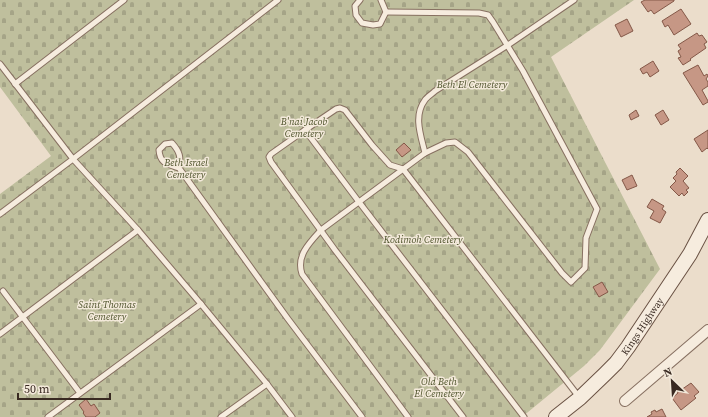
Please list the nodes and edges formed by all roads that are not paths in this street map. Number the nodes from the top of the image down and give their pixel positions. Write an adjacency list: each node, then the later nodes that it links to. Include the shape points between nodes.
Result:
1 (124, 0): 9 (lane)
2 (278, 0): 12 (lane)
3 (360, 0): 6 (lane, via 355,6 356,16 362,23 380,24)
4 (381, 0): 6 (lane)
5 (574, 0): 7 (lane)
6 (386, 12): 7 (lane, via 479,13 488,16)
7 (508, 45): 11 (lane, via 425,99 418,121); 11 (lane, via 597,209 586,238 585,268 571,282 468,152 456,142 446,143)
8 (0, 64): 9 (lane)
9 (16, 84): 12 (lane)
10 (305, 130): 14 (lane, via 340,108 345,110 390,165); 15 (lane); 19 (lane, via 269,157)
11 (425, 153): 14 (lane)
12 (73, 159): 16 (lane); 18 (lane)
13 (179, 168): 13 (lane, via 163,162 160,157 159,150 165,144 172,143 178,149); 32 (lane)
14 (403, 169): 15 (lane); 27 (lane)
15 (359, 202): 19 (lane); 35 (lane)
16 (0, 214)
17 (708, 220): 27 (main road, Kings Highway, via 690,254 636,336 616,363)
18 (138, 230): 21 (lane); 22 (lane)
19 (321, 230): 33 (lane, via 301,257 302,274); 34 (lane)
20 (3, 291): 22 (lane)
21 (201, 304): 25 (lane); 26 (lane)
22 (22, 317): 24 (lane); 26 (lane)
23 (708, 330): 28 (street)
24 (0, 334)
25 (267, 384): 30 (lane); 31 (lane)
26 (80, 393): 29 (lane)
27 (580, 398): 36 (main road, Kings Highway)
28 (625, 401)
29 (48, 417)
30 (221, 417)
31 (292, 417)
32 (362, 417)
33 (408, 417)
34 (463, 417)
35 (524, 417)
36 (556, 417)

